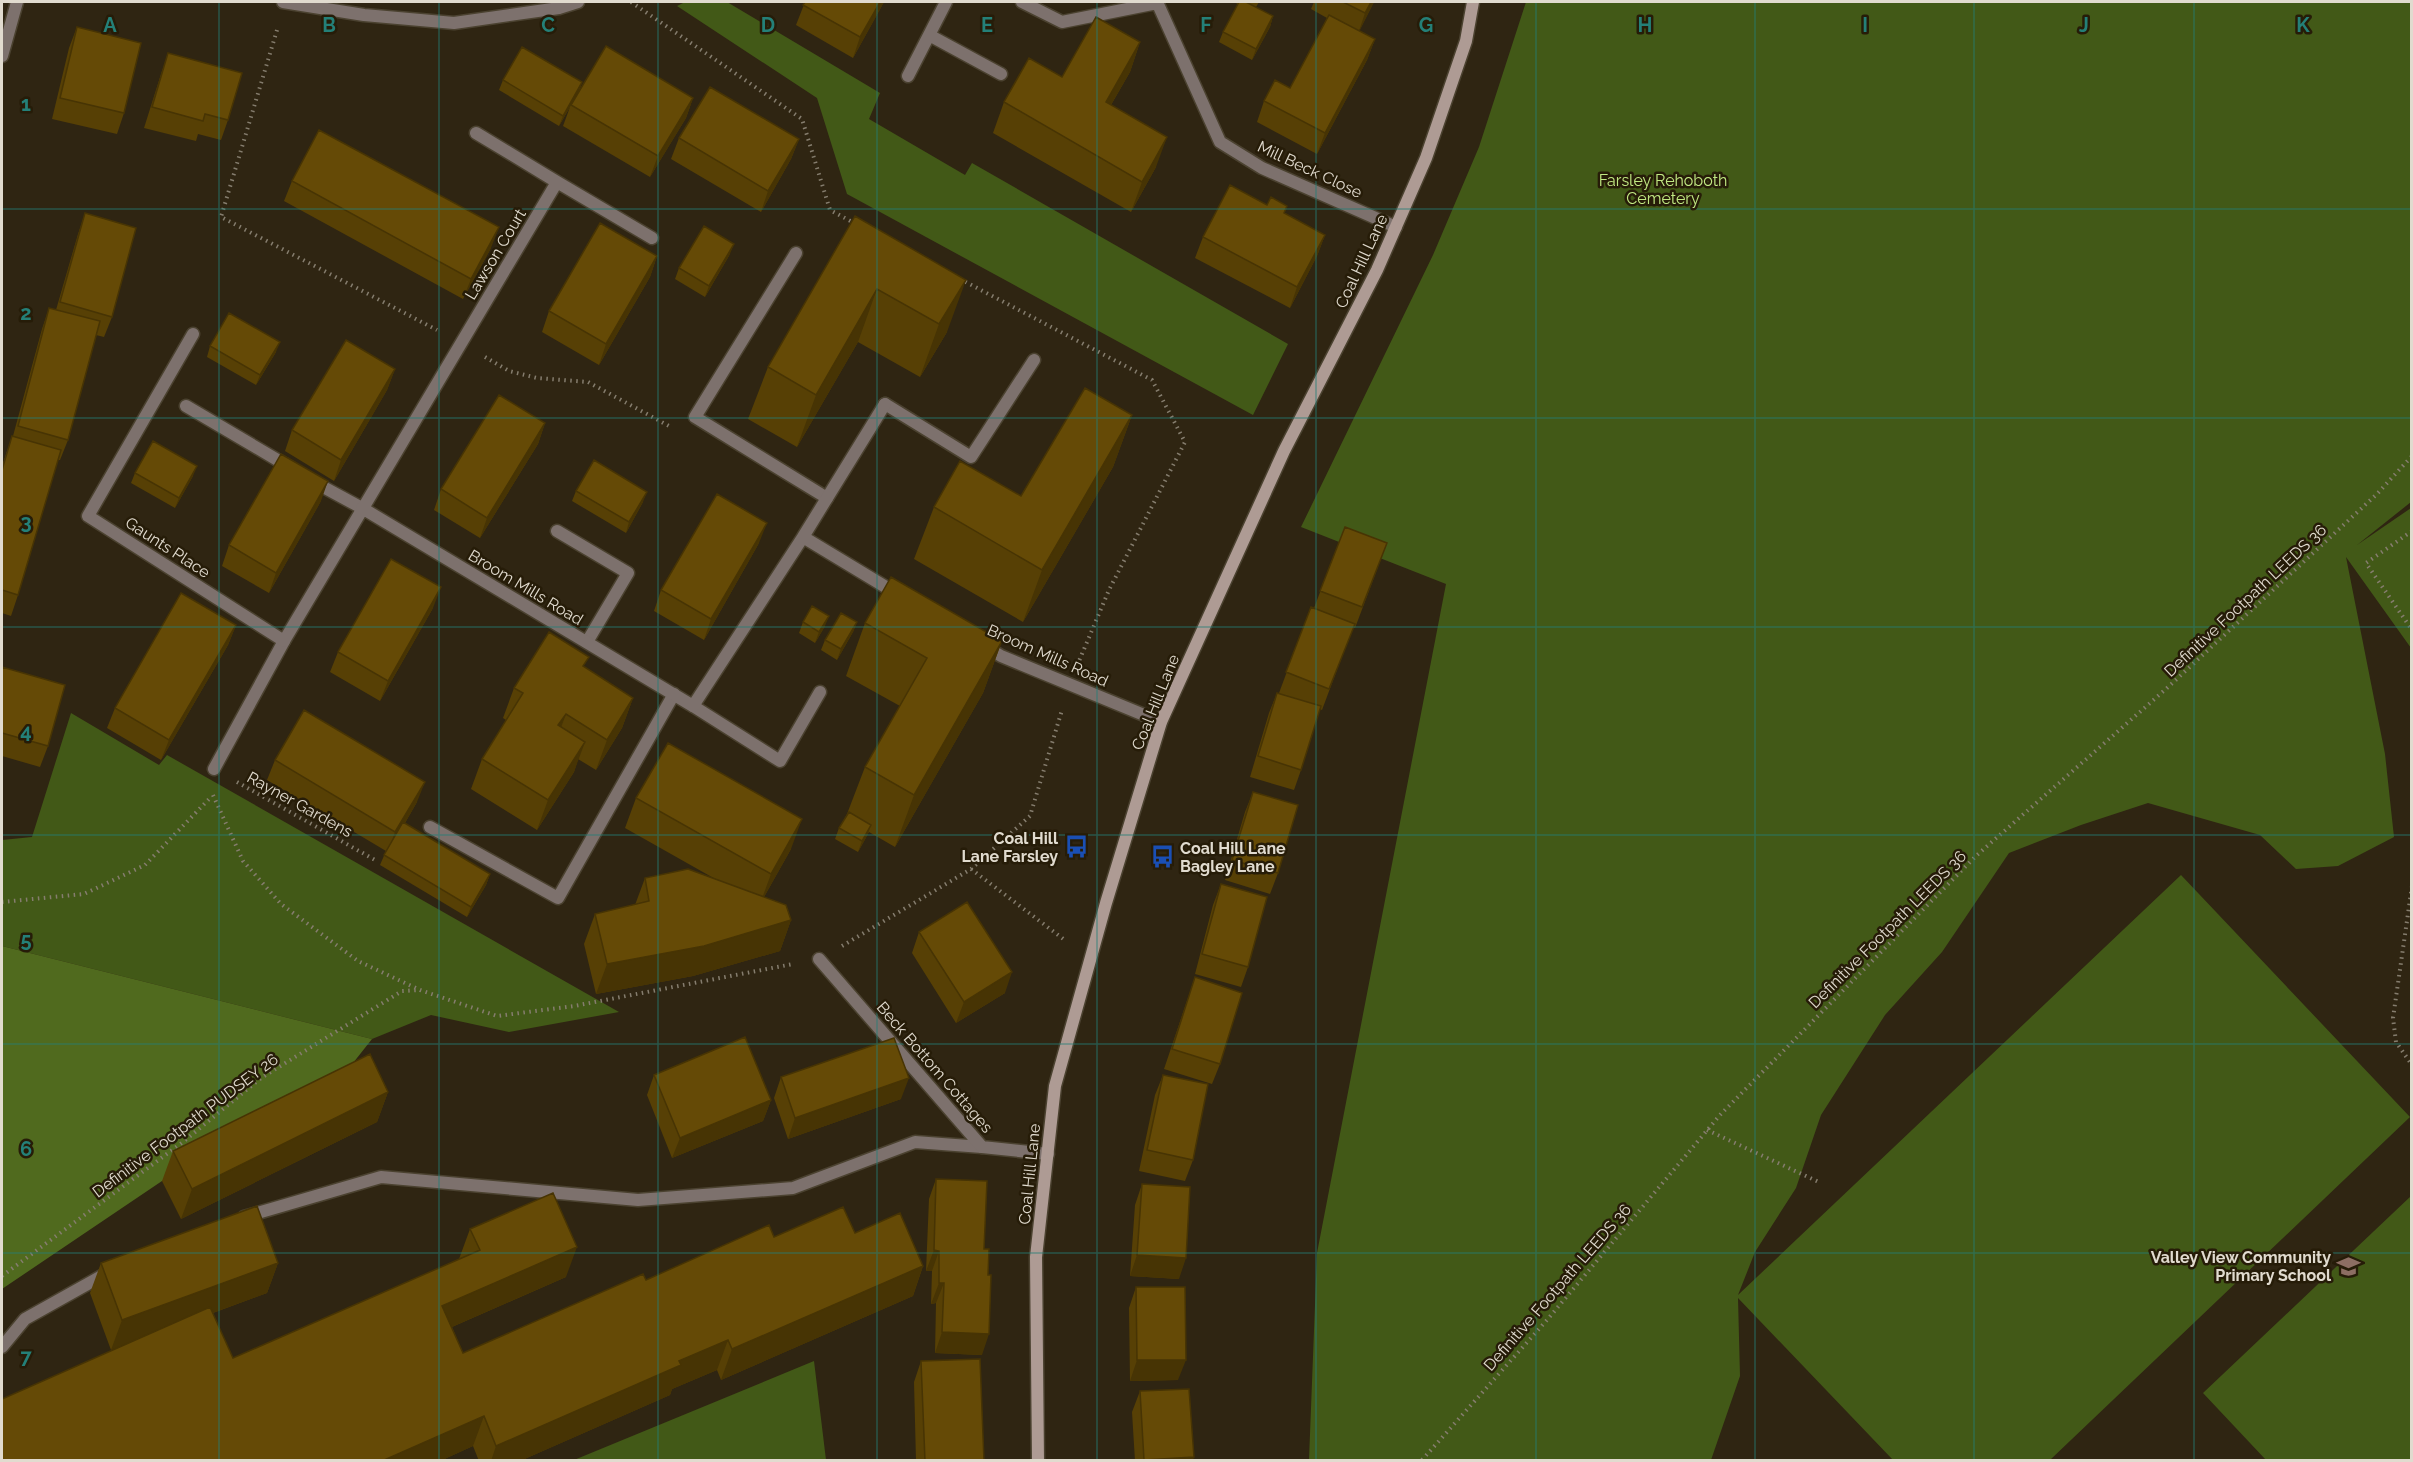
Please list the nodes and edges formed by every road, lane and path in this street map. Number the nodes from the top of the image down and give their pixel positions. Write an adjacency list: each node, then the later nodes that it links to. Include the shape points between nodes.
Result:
1 (17, 2): 10 (street)
2 (284, 2): 3 (street, via 364,15 454,23); 21 (path, via 221,217)
3 (578, 2)
4 (631, 2): 15 (path, via 802,119 830,210)
5 (946, 2): 9 (street)
6 (1022, 2): 7 (street, via 1062,22)
7 (1157, 2): 16 (street, Mill Beck Close, via 1220,142 1262,168)
8 (1473, 2): 16 (street, Coal Hill Lane, via 1466,41 1426,158)
9 (929, 35): 11 (street); 12 (street)
10 (2, 56)
11 (1001, 74)
12 (908, 76)
13 (476, 133): 14 (street)
14 (557, 182): 17 (street); 21 (street, Lawson Court)
15 (861, 227)
16 (1396, 227): 40 (street, Coal Hill Lane, via 1284,451)
17 (652, 238)
18 (796, 253): 24 (street)
19 (955, 276): 36 (path, via 1152,381 1185,442 1109,590)
20 (193, 334): 34 (street, Gaunts Place, via 88,516)
21 (461, 342): 24 (path, via 509,371 537,378 588,382 670,426); 27 (street)
22 (1034, 360): 26 (street, via 971,457 885,404)
23 (186, 406): 27 (street, Broom Mills Road)
24 (695, 417): 26 (street)
25 (2412, 456): 52 (path, Definitive Footpath LEEDS 36, via 2377,494 2175,681 1977,855)
26 (827, 498): 30 (street)
27 (362, 508): 34 (street); 35 (street, Broom Mills Road)
28 (556, 531): 35 (street, via 628,573)
29 (2412, 531): 32 (path, via 2366,563)
30 (802, 537): 31 (street); 39 (street)
31 (912, 602)
32 (2412, 630)
33 (971, 638): 36 (street, Broom Mills Road, via 1001,656)
34 (284, 640): 41 (street)
35 (587, 642): 38 (street, Broom Mills Road)
36 (1070, 684): 40 (street, Broom Mills Road); 45 (path, via 1030,816)
37 (820, 692): 39 (street, Broom Mills Road, via 780,761)
38 (674, 694): 39 (street, Broom Mills Road); 43 (street, via 558,898)
39 (693, 706)
40 (1161, 722): 49 (street, Coal Hill Lane)
41 (214, 769): 42 (path); 44 (path, Rayner Gardens)
42 (213, 795): 47 (path, via 145,865 84,894); 50 (path, via 243,861 281,904 358,962)
43 (430, 827)
44 (375, 860)
45 (971, 869): 48 (path); 49 (path)
46 (2412, 886): 51 (path, via 2393,1018 2397,1042)
47 (2, 902)
48 (819, 959): 50 (path, via 574,1006 497,1016); 53 (street, Beck Bottom Cottages)
49 (1090, 959): 54 (street, Coal Hill Lane, via 1055,1086)
50 (420, 990): 58 (path, Definitive Footpath PUDSEY 26, via 402,992 261,1078 156,1163)
51 (2412, 1065)
52 (1707, 1130): 55 (path); 61 (path, Definitive Footpath LEEDS 36)
53 (982, 1147): 54 (street, Beck Bottom Cottages); 56 (street, via 915,1142 793,1188 638,1200 381,1177)
54 (1048, 1154): 60 (street, Coal Hill Lane, via 1036,1257)
55 (1821, 1183)
56 (232, 1221)
57 (123, 1263): 59 (street, via 25,1319)
58 (2, 1276)
59 (2, 1347)
60 (1038, 1461)
61 (1422, 1461)

